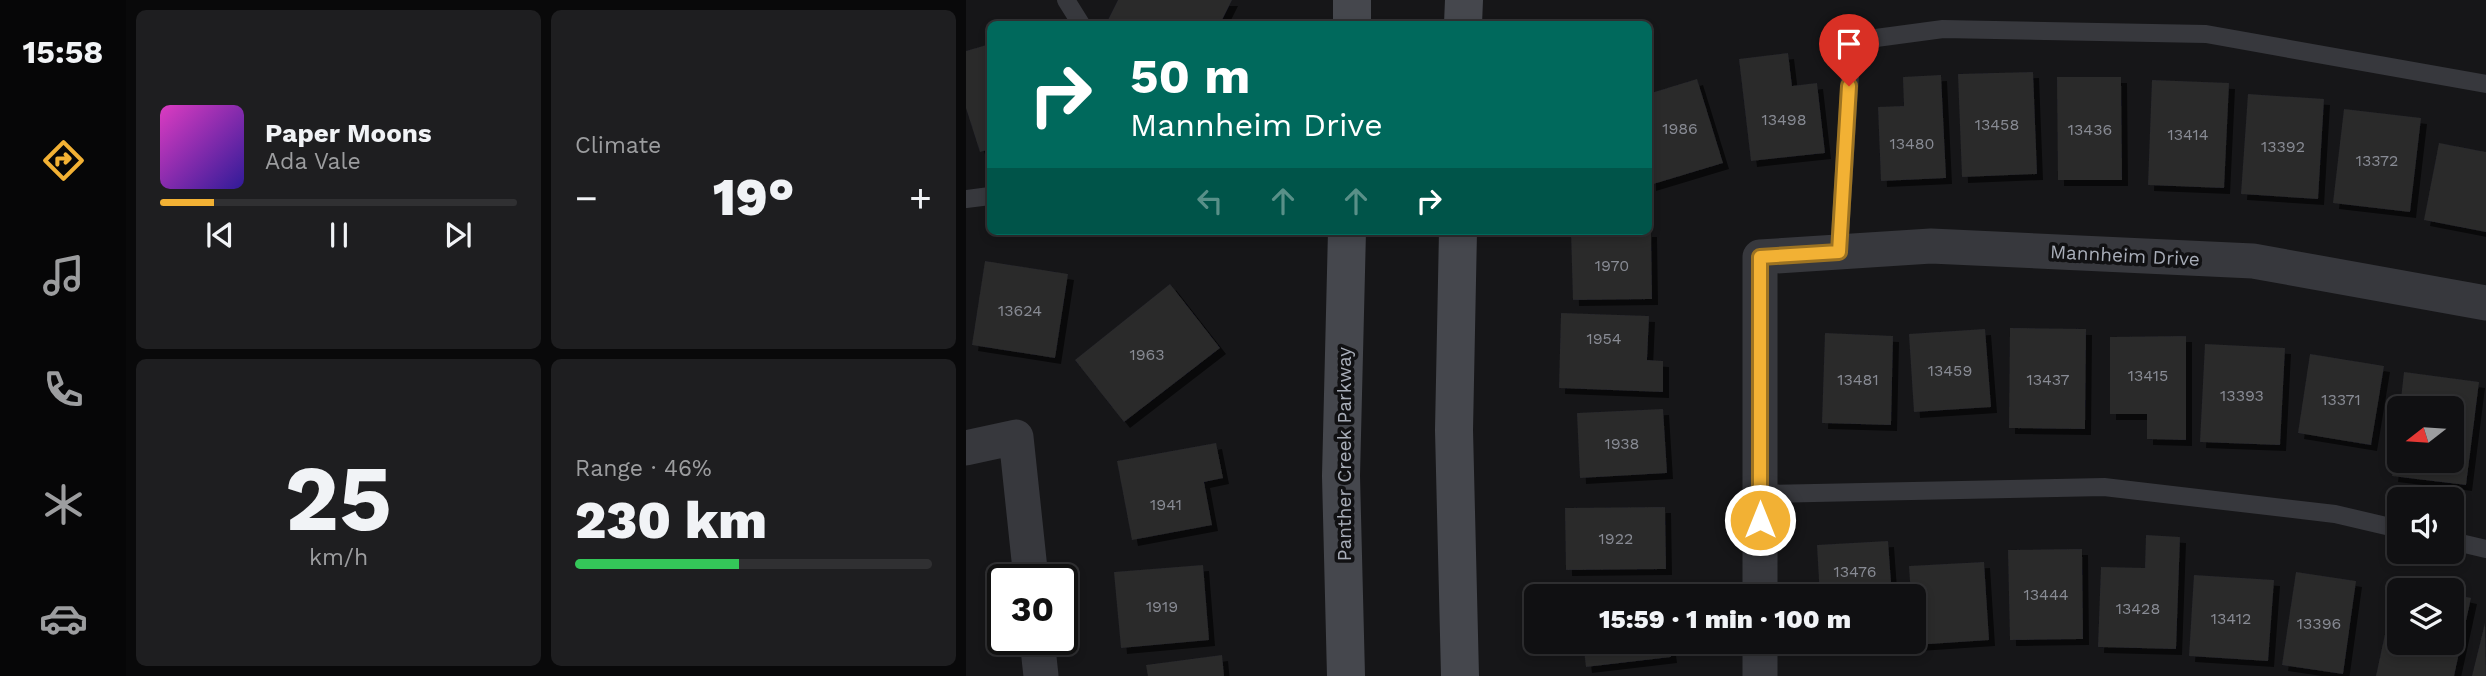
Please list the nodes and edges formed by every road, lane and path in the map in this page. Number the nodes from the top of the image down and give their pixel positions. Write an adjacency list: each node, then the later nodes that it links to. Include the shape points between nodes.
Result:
1 (1066, 0): 4 (lane)
2 (1352, 0): 5 (main road)
3 (1464, 0): 6 (main road)
4 (1079, 21)
5 (1352, 21)
6 (1463, 21)
7 (2486, 84): 12 (lane, via 2206,34 1943,29 1877,38 1851,59)
8 (987, 196): 9 (lane)
9 (966, 198)
10 (1347, 235): 24 (main road, Panther Creek Parkway, via 1341,476)
11 (1458, 235): 25 (main road, via 1454,430)
12 (1839, 252): 13 (street, Mannheim Drive, via 1931,246 2253,261); 15 (street, Mannheim Drive, via 1760,257)
13 (2486, 303)
14 (966, 448): 19 (street, via 1016,437)
15 (1760, 494): 16 (lane, via 2104,487 2335,514); 20 (street)
16 (2387, 526)
17 (2464, 544): 18 (lane)
18 (2486, 549)
19 (1029, 564)
20 (1760, 584)
21 (1760, 654): 26 (street)
22 (1039, 655): 23 (street)
23 (1041, 676)
24 (1346, 676)
25 (1460, 676)
26 (1760, 676)

